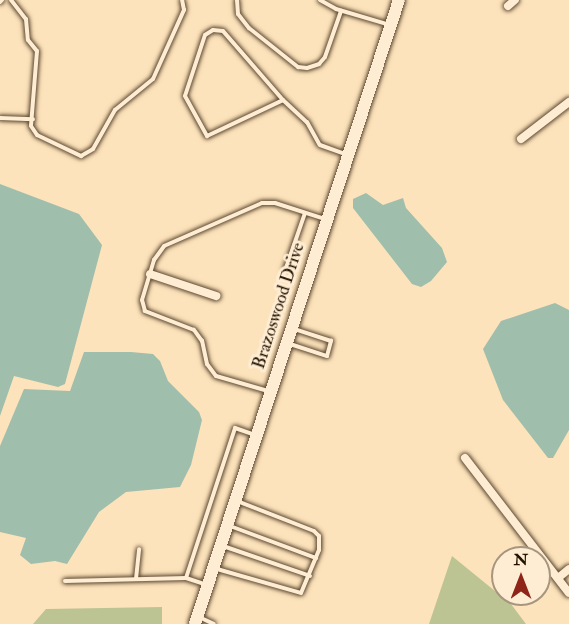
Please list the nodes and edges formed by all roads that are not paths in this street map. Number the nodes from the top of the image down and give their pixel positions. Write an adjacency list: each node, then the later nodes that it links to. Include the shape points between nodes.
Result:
1 (11, 0): 11 (lane, via 26,19 28,40 37,51)
2 (182, 0): 11 (lane, via 184,10 153,79 115,110 88,153 81,156 37,135 31,126)
3 (237, 0): 6 (lane, via 238,14 249,28 298,67 307,68 325,57)
4 (320, 0): 6 (lane)
5 (399, 0): 7 (street, Brazoswood Drive)
6 (341, 11): 7 (lane)
7 (390, 26): 13 (street, Brazoswood Drive)
8 (283, 100): 8 (lane, via 207,136 185,96 205,35 213,30 222,31); 13 (lane, via 307,122 320,145)
9 (569, 102): 12 (street)
10 (0, 118): 11 (lane)
11 (33, 119)
12 (521, 139)
13 (348, 156): 15 (street, Brazoswood Drive)
14 (305, 213): 15 (lane); 16 (lane); 17 (lane, via 274,203 249,207 164,246)
15 (326, 219): 19 (street, Brazoswood Drive)
16 (285, 271)
17 (150, 274): 18 (street); 21 (lane, via 142,300 145,311 194,330 216,376)
18 (216, 296)
19 (291, 328): 20 (street, Brazoswood Drive); 20 (lane, via 331,341 327,356)
20 (286, 343): 21 (street, Brazoswood Drive)
21 (271, 392): 22 (street, Brazoswood Drive)
22 (256, 435): 24 (street, Brazoswood Drive); 32 (lane, via 235,428)
23 (465, 458): 33 (street)
24 (234, 500): 25 (street, Brazoswood Drive); 28 (lane, via 314,531 319,536)
25 (226, 525): 26 (street, Brazoswood Drive); 28 (lane)
26 (220, 545): 29 (street, Brazoswood Drive); 31 (lane)
27 (139, 549): 34 (lane)
28 (316, 558): 31 (lane)
29 (213, 568): 31 (lane, via 301,593); 36 (street, Brazoswood Drive)
30 (569, 568): 33 (street)
31 (310, 576)
32 (186, 578): 34 (lane); 36 (lane)
33 (558, 578): 37 (street)
34 (136, 579): 35 (lane)
35 (64, 581)
36 (207, 585): 38 (street, Brazoswood Drive)
37 (569, 593)
38 (196, 620): 39 (lane)
39 (214, 624)

